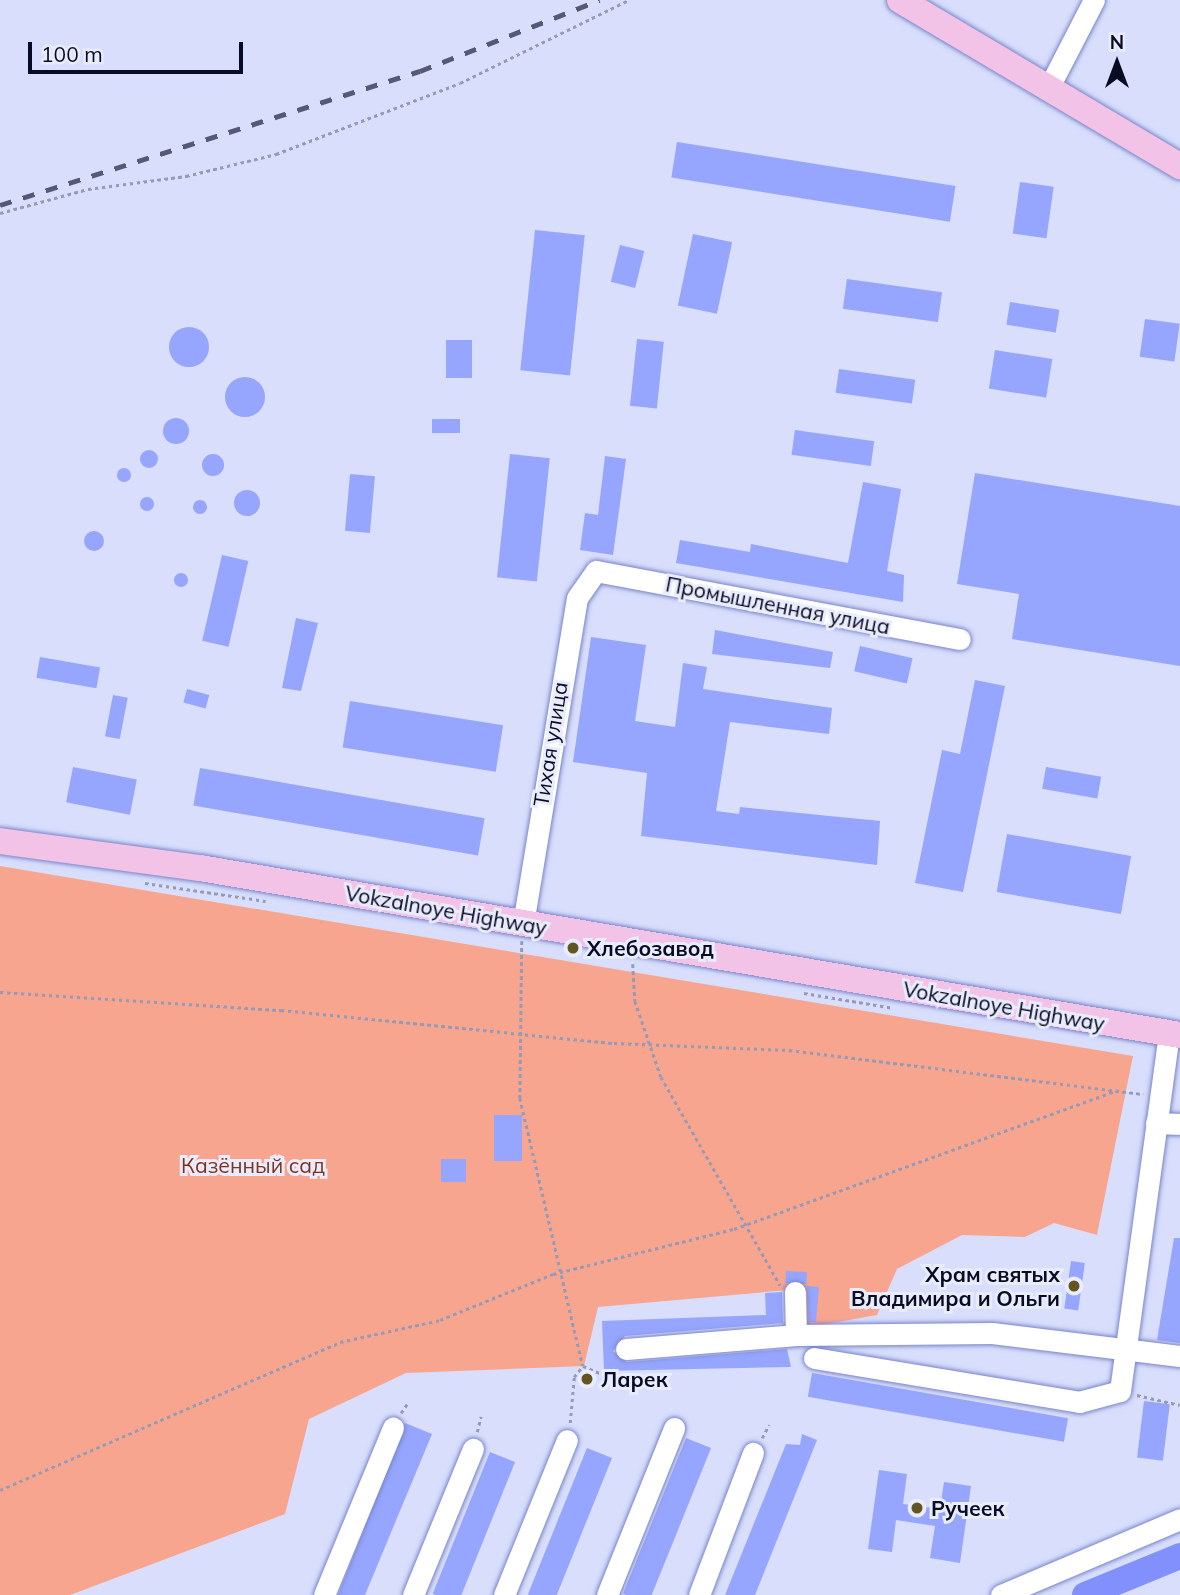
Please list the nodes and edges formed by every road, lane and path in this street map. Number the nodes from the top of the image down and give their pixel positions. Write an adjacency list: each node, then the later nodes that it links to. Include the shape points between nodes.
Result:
1 (629, 0): 6 (path, via 460,83 276,154 186,176 88,188)
2 (900, 0): 4 (main road)
3 (1094, 0): 4 (street)
4 (1048, 89): 5 (main road)
5 (1180, 166)
6 (0, 213)
7 (596, 572): 8 (street, Промышленная улица); 10 (street, Тихая улица, via 577,598)
8 (960, 639)
9 (0, 841): 10 (main road, Vokzalnoye Highway)
10 (523, 924): 13 (main road, Vokzalnoye Highway); 14 (path)
11 (633, 961): 15 (path, via 635,1001)
12 (0, 992): 14 (path, via 281,1010)
13 (1175, 1034): 16 (street)
14 (521, 1035): 15 (path); 22 (path, via 520,1098)
15 (650, 1044): 17 (path, via 789,1050); 21 (path, via 661,1077)
16 (1171, 1075): 18 (street)
17 (1118, 1090): 18 (path); 21 (path)
18 (1158, 1096): 19 (street)
19 (1156, 1123): 20 (street); 26 (street)
20 (1180, 1124)
21 (747, 1224): 22 (path); 23 (path, via 782,1288)
22 (561, 1272): 29 (path); 38 (path, via 440,1320 340,1342)
23 (795, 1292): 24 (street)
24 (796, 1335): 25 (street); 26 (street, via 992,1333)
25 (626, 1349)
26 (1127, 1349): 27 (street); 31 (street)
27 (1180, 1356)
28 (814, 1358): 31 (street, via 1079,1402)
29 (583, 1366): 30 (path); 35 (path, via 574,1377)
30 (635, 1388)
31 (1120, 1391): 32 (path)
32 (1180, 1405)
33 (393, 1428): 40 (street)
34 (674, 1428): 43 (street)
35 (567, 1440): 42 (street)
36 (473, 1449): 41 (street)
37 (753, 1453): 44 (street)
38 (0, 1490)
39 (1180, 1519): 45 (street)
40 (324, 1595)
41 (413, 1595)
42 (504, 1595)
43 (607, 1595)
44 (699, 1595)
45 (1001, 1595)

